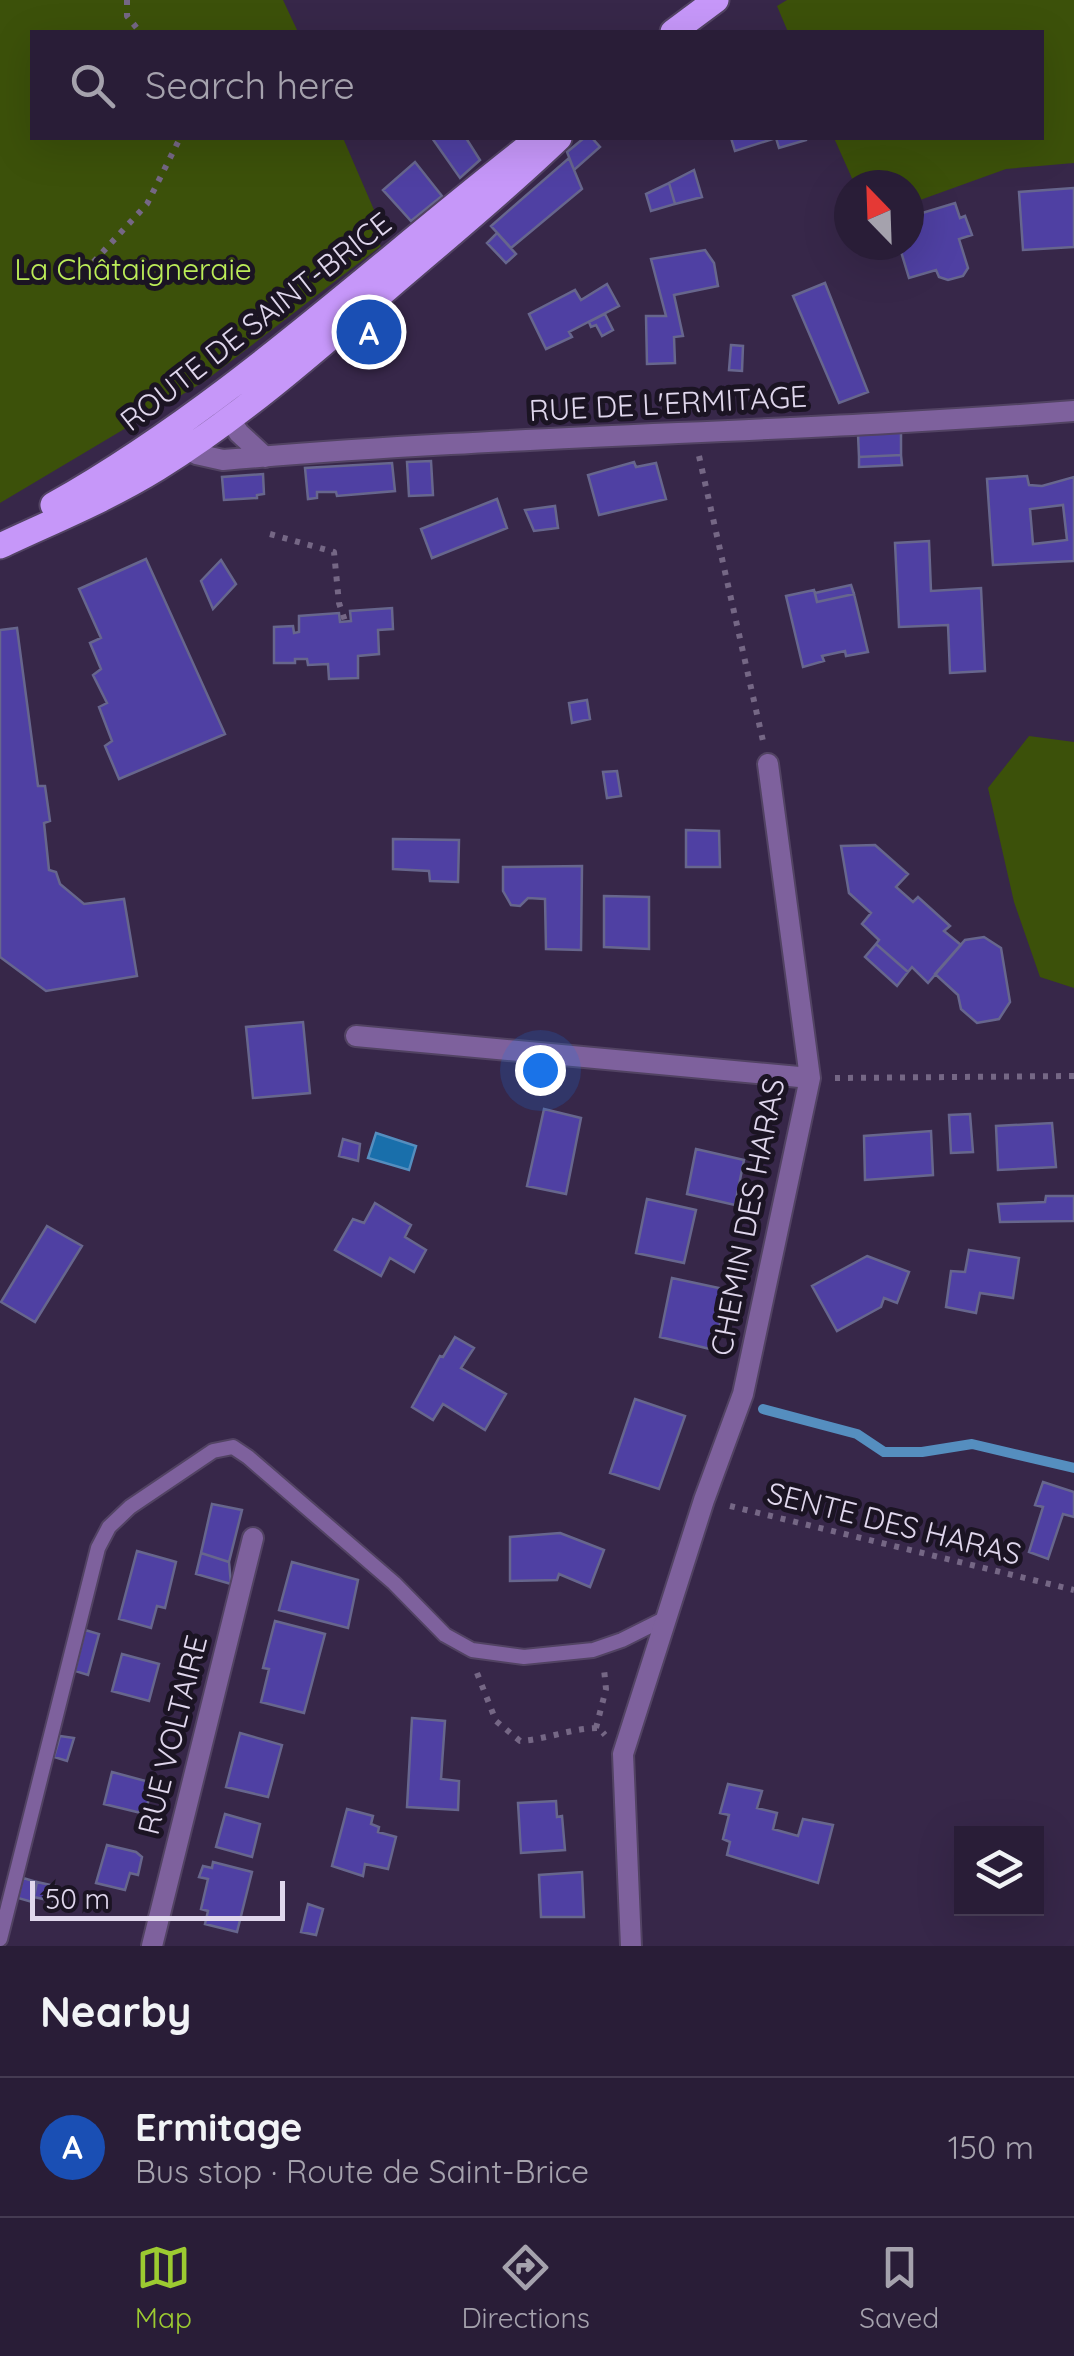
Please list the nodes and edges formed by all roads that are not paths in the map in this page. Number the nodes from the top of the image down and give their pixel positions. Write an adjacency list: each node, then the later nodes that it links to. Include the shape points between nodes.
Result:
1 (716, 0): 2 (main road)
2 (677, 30)
3 (537, 140): 5 (main road, ROUTE DE SAINT-BRICE, via 279,352)
4 (557, 140): 5 (main road, ROUTE DE SAINT-BRICE, via 324,344)
5 (223, 408): 7 (main road, ROUTE DE SAINT-BRICE); 8 (street)
6 (1074, 410): 8 (street, RUE DE L'ERMITAGE)
7 (182, 438): 8 (street, RUE DE L'ERMITAGE, via 207,458); 9 (main road, ROUTE DE SAINT-BRICE); 10 (main road, ROUTE DE SAINT-BRICE, via 110,495)
8 (265, 456)
9 (0, 537)
10 (0, 546)
11 (768, 764): 13 (street, CHEMIN DES HARAS)
12 (356, 1036): 13 (street)
13 (810, 1078): 15 (street, CHEMIN DES HARAS, via 743,1394)
14 (252, 1538): 17 (street, RUE VOLTAIRE)
15 (664, 1618): 16 (lane, via 594,1650 524,1657 472,1650 445,1636 248,1456 233,1447 213,1451 130,1507 98,1548); 18 (street, CHEMIN DES HARAS, via 622,1754)
16 (0, 1939)
17 (152, 1946)
18 (632, 1946)

